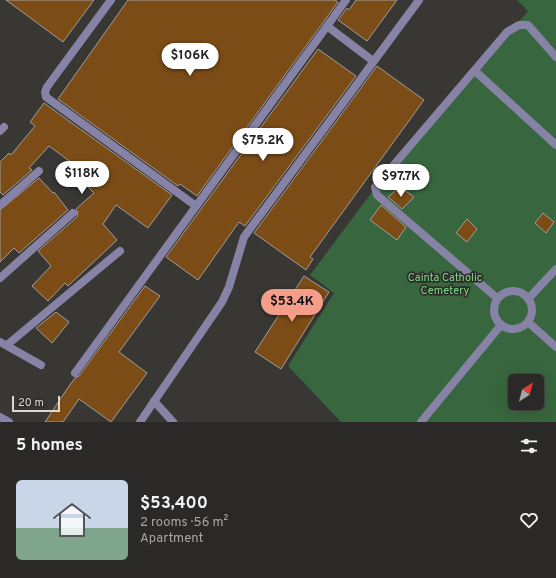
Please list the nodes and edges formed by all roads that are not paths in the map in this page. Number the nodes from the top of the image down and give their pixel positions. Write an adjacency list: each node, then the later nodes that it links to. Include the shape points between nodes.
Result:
1 (111, 0): 11 (street, via 47,87 46,97)
2 (346, 0): 4 (street)
3 (419, 0): 6 (street)
4 (327, 26): 6 (street); 11 (street)
5 (556, 57): 7 (street, via 528,25 524,24 508,32)
6 (374, 61): 24 (street, via 244,237 222,302)
7 (475, 71): 8 (street); 16 (street, via 375,187 377,195)
8 (556, 145)
9 (39, 171): 10 (street)
10 (0, 205)
11 (196, 206): 23 (street)
12 (73, 213): 15 (street)
13 (120, 251): 20 (street)
14 (556, 269): 17 (street)
15 (0, 278)
16 (497, 298): 17 (street, via 513,290); 19 (street, via 493,310)
17 (528, 298): 18 (street, via 532,310)
18 (528, 322): 19 (street, via 513,329); 21 (street)
19 (501, 325): 29 (street)
20 (3, 344): 22 (street)
21 (556, 347)
22 (40, 364)
23 (75, 373)
24 (154, 402): 27 (street); 28 (street)
25 (0, 417): 26 (street)
26 (8, 422)
27 (140, 422)
28 (173, 422)
29 (420, 422)

